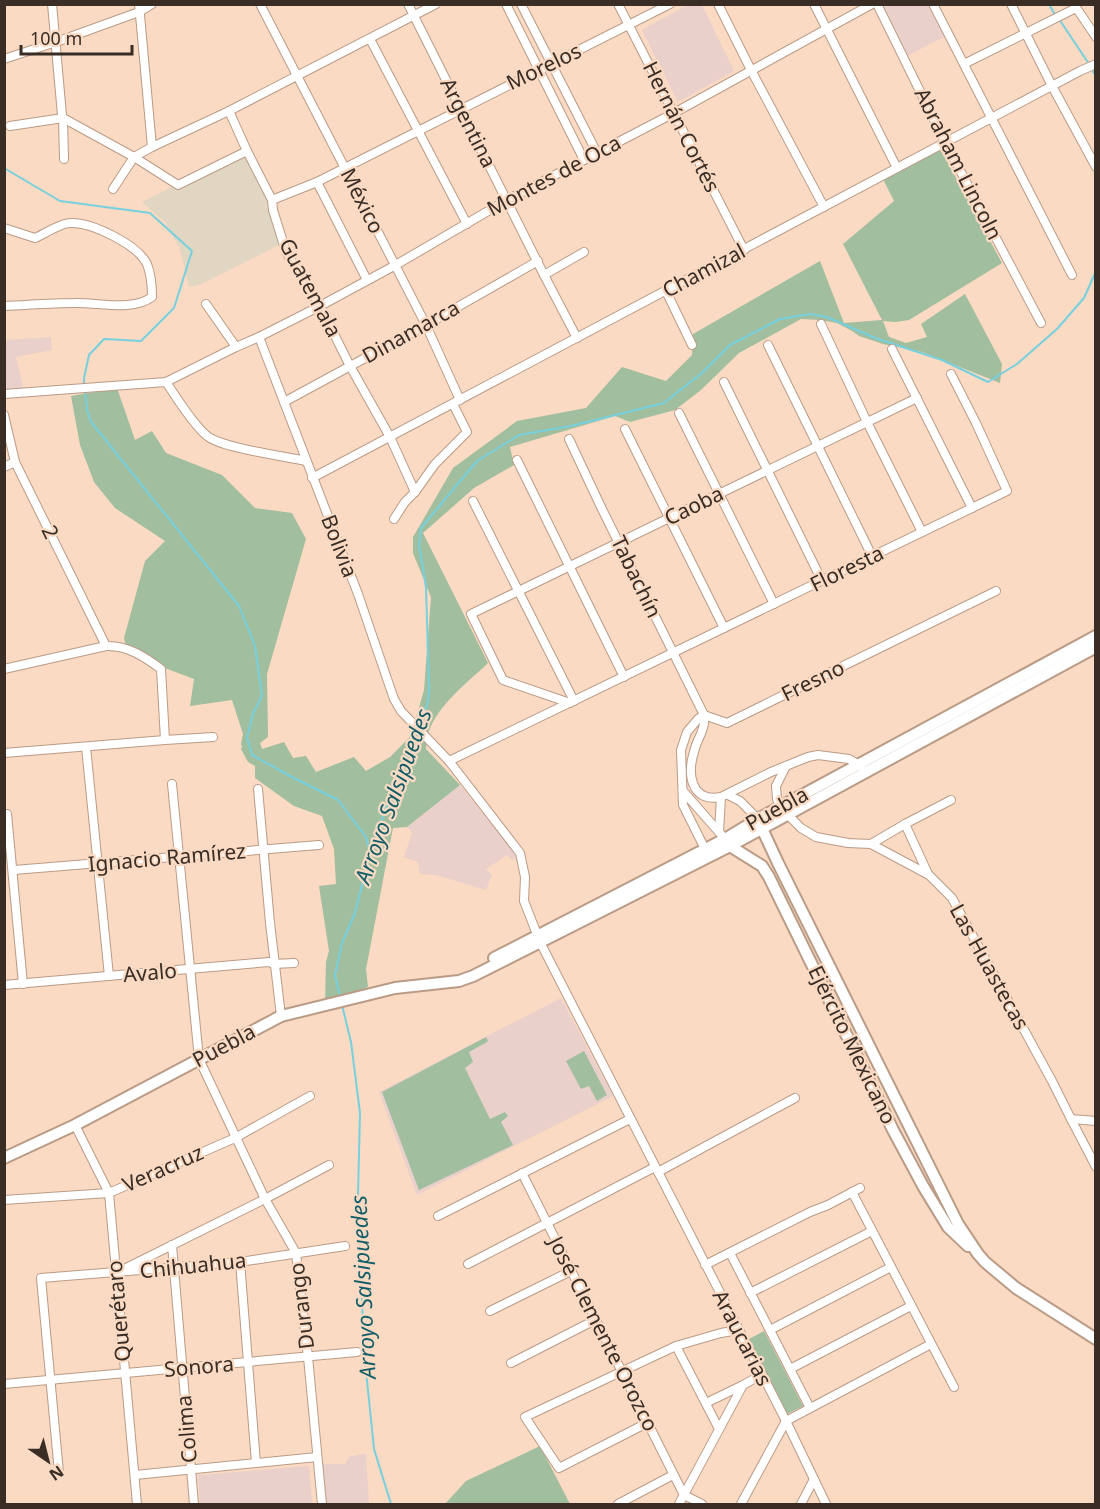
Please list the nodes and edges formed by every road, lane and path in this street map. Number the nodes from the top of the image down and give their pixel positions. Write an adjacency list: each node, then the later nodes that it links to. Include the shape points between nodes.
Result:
1 (52, 4): 24 (street)
2 (152, 4): 17 (street)
3 (260, 4): 31 (street, México)
4 (408, 4): 18 (street, Argentina)
5 (436, 4): 18 (street)
6 (506, 4): 29 (street)
7 (521, 4): 26 (street)
8 (618, 4): 19 (street, Hernán Cortés)
9 (670, 4): 19 (street, Morelos)
10 (718, 4): 30 (street)
11 (814, 4): 20 (street)
12 (872, 4): 20 (street, Montes de Oca)
13 (877, 4): 40 (street, Abraham Lincoln)
14 (933, 4): 27 (street)
15 (1011, 4): 21 (street)
16 (1075, 6): 21 (street); 22 (street)
17 (139, 8): 24 (street); 41 (street)
18 (414, 16): 23 (street); 33 (street, Argentina)
19 (629, 25): 26 (street, Morelos); 35 (street, Hernán Cortés)
20 (826, 29): 30 (street, Montes de Oca); 49 (street)
21 (1026, 34): 27 (street); 32 (street)
22 (1095, 37)
23 (370, 39): 31 (street); 39 (street)
24 (56, 42): 25 (street); 36 (street)
25 (4, 59)
26 (551, 63): 29 (street, Morelos); 43 (street)
27 (964, 64): 37 (street)
28 (1095, 64): 32 (street, Chamizal)
29 (539, 69): 33 (street, Morelos); 46 (street)
30 (751, 70): 35 (street, Montes de Oca); 54 (street)
31 (297, 77): 34 (street); 47 (street, México)
32 (1052, 86): 37 (street, Chamizal); 48 (street)
33 (461, 108): 39 (street, Morelos); 53 (street, Argentina)
34 (229, 111): 41 (street); 42 (street, Guatemala)
35 (674, 113): 43 (street, Montes de Oca); 57 (street, Hernán Cortés)
36 (63, 118): 38 (street); 44 (street); 45 (street)
37 (992, 118): 40 (street, Chamizal); 62 (street)
38 (10, 126)
39 (419, 131): 47 (street, Morelos); 55 (street)
40 (945, 142): 49 (street, Chamizal); 68 (street, Abraham Lincoln)
41 (152, 147): 44 (street)
42 (247, 151): 44 (street, via 178,185); 52 (street, Guatemala)
43 (597, 153): 46 (street, Montes de Oca)
44 (134, 157): 51 (street)
45 (64, 159)
46 (584, 160): 53 (street, Montes de Oca)
47 (345, 167): 50 (street, Morelos); 60 (street, México)
48 (1095, 167)
49 (897, 168): 54 (street, Chamizal)
50 (317, 182): 52 (street, Morelos); 63 (street)
51 (113, 189)
52 (272, 200): 67 (street, Guatemala, via 286,252)
53 (507, 200): 55 (street, Montes de Oca); 59 (street, Argentina)
54 (824, 207): 57 (street, Chamizal)
55 (467, 224): 60 (street, Montes de Oca)
56 (4, 228): 66 (street, via 35,238 68,222 87,225 117,237 138,253 147,264 152,284 152,297 128,305)
57 (744, 250): 64 (street, Chamizal)
58 (584, 252): 61 (street)
59 (538, 261): 61 (street, Argentina); 70 (street, Dinamarca)
60 (394, 266): 63 (street, Montes de Oca); 70 (street, México)
61 (544, 275): 72 (street, Argentina)
62 (1072, 276)
63 (367, 280): 67 (street, Montes de Oca)
64 (666, 291): 72 (street, Chamizal); 73 (street)
65 (206, 304): 75 (street)
66 (4, 306)
67 (320, 306): 71 (street, Montes de Oca); 77 (street, Guatemala)
68 (1041, 323)
69 (821, 324): 87 (street)
70 (426, 325): 77 (street, Dinamarca); 84 (street, México)
71 (259, 337): 75 (street, Montes de Oca); 83 (street, Bolivia)
72 (577, 338): 84 (street, Chamizal)
73 (692, 345)
74 (768, 345): 91 (street)
75 (236, 347): 79 (street, Montes de Oca)
76 (892, 349): 82 (street)
77 (350, 366): 83 (street, Dinamarca); 89 (street, Guatemala)
78 (951, 374): 101 (street, Floresta, via 1007,491)
79 (166, 382): 81 (street, Montes de Oca); 93 (street, via 207,436 232,446)
80 (724, 382): 96 (street)
81 (4, 394)
82 (917, 398): 87 (street, Caoba); 101 (street)
83 (284, 402): 93 (street, Bolivia)
84 (456, 402): 89 (street, Chamizal); 98 (street, via 467,432 435,464)
85 (679, 413): 99 (street)
86 (4, 415): 94 (street, 2)
87 (867, 422): 91 (street, Caoba); 104 (street)
88 (625, 429): 102 (street)
89 (390, 437): 97 (street, Chamizal); 98 (street, Guatemala)
90 (569, 439): 105 (street, Tabachín)
91 (818, 446): 96 (street, Caoba); 106 (street)
92 (516, 460): 107 (street)
93 (306, 461): 97 (street, Bolivia)
94 (15, 462): 95 (street); 114 (street, 2)
95 (4, 467)
96 (767, 470): 99 (street, Caoba); 108 (street)
97 (312, 478): 125 (street, Bolivia, via 394,699 400,711)
98 (415, 492): 103 (street)
99 (719, 494): 102 (street, Caoba); 111 (street)
100 (473, 501): 109 (street)
101 (972, 508): 104 (street, Floresta)
102 (669, 518): 105 (street, Caoba); 112 (street)
103 (394, 519)
104 (922, 532): 106 (street, Floresta)
105 (619, 543): 107 (street, Caoba); 116 (street, Tabachín)
106 (872, 556): 108 (street, Floresta)
107 (569, 566): 109 (street, Caoba); 118 (street)
108 (822, 581): 111 (street, Floresta)
109 (519, 591): 119 (street); 119 (street, Caoba, via 471,614 503,681)
110 (996, 591): 120 (street, Fresno, via 727,723)
111 (774, 604): 112 (street, Floresta)
112 (724, 628): 116 (street, Floresta)
113 (1095, 636): 127 (main road, Puebla)
114 (106, 646): 117 (street); 122 (street, via 144,657 161,669)
115 (1095, 646): 127 (main road, Puebla)
116 (673, 653): 118 (street, Floresta); 120 (street, Tabachín)
117 (4, 669)
118 (624, 677): 119 (street, Floresta)
119 (572, 702): 125 (street, Floresta)
120 (704, 716): 130 (street, via 687,732 681,750); 131 (street, via 705,724 692,760 694,785 704,797)
121 (213, 737): 122 (street)
122 (165, 740): 123 (street)
123 (86, 747): 124 (street); 143 (street)
124 (4, 753)
125 (449, 761): 148 (street, Araucarias, via 520,853 524,901)
126 (786, 766): 127 (street, via 818,755 849,759); 131 (street); 133 (street, via 776,786 777,799)
127 (862, 768): 133 (main road, Puebla)
128 (172, 784): 142 (street)
129 (258, 789): 141 (street)
130 (683, 791): 137 (street); 140 (street, via 683,805)
131 (724, 796): 135 (street, via 740,801); 137 (street)
132 (951, 800): 136 (street)
133 (784, 811): 135 (main road, Puebla); 138 (street, Las Huastecas, via 816,837)
134 (8, 814): 146 (street)
135 (760, 824): 137 (main road, Puebla); 144 (main road, Ejército Mexicano)
136 (905, 824): 138 (street); 147 (street)
137 (725, 839): 140 (main road, Puebla); 145 (main road, Ejército Mexicano); 148 (main road, Puebla)
138 (871, 844): 147 (street, Las Huastecas)
139 (320, 845): 141 (street, Ignacio Ramírez)
140 (705, 849): 148 (main road, Puebla)
141 (263, 850): 142 (street, Ignacio Ramírez); 150 (street)
142 (179, 856): 143 (street, Ignacio Ramírez); 151 (street)
143 (97, 863): 146 (street, Ignacio Ramírez); 152 (street)
144 (778, 863): 145 (main road); 156 (main road, Ejército Mexicano)
145 (762, 866): 157 (main road, Ejército Mexicano)
146 (14, 870): 153 (street)
147 (929, 875): 162 (street, Las Huastecas, via 952,898)
148 (539, 938): 155 (main road, Puebla, via 459,981 395,987); 161 (street, Araucarias)
149 (294, 963): 150 (street, Avalo)
150 (274, 964): 151 (street, Avalo); 155 (street)
151 (190, 969): 152 (street, Avalo); 158 (street)
152 (108, 976): 153 (street, Avalo)
153 (23, 984): 154 (street, Avalo)
154 (4, 985)
155 (286, 1014): 158 (main road, Puebla)
156 (863, 1033): 157 (main road); 171 (main road, Ejército Mexicano)
157 (849, 1040): 172 (main road, Ejército Mexicano)
158 (198, 1059): 164 (main road, Puebla); 165 (street, Durango)
159 (310, 1096): 165 (street, Veracruz)
160 (795, 1098): 169 (street)
161 (630, 1119): 169 (street, Araucarias); 170 (street)
162 (1071, 1119): 163 (street); 168 (street, Las Huastecas)
163 (1095, 1121)
164 (75, 1125): 166 (main road, Puebla); 175 (street, Querétaro)
165 (235, 1138): 175 (street, Veracruz); 176 (street, Durango)
166 (4, 1158)
167 (329, 1165): 176 (street)
168 (1095, 1167)
169 (656, 1169): 179 (street); 188 (street, Araucarias)
170 (522, 1173): 178 (street); 179 (street, José Clemente Orozco)
171 (935, 1178): 172 (main road); 185 (main road, Ejército Mexicano)
172 (923, 1186): 185 (main road, Ejército Mexicano, via 948,1227)
173 (860, 1188): 174 (street)
174 (852, 1192): 180 (street); 184 (street)
175 (109, 1193): 177 (street, Veracruz); 192 (street, Querétaro)
176 (265, 1199): 181 (street); 183 (street, Durango)
177 (4, 1200)
178 (438, 1216)
179 (547, 1224): 187 (street); 191 (street, José Clemente Orozco)
180 (872, 1231): 189 (street); 193 (street)
181 (172, 1245): 190 (street, Colima); 192 (street)
182 (345, 1245): 183 (street, Chihuahua)
183 (296, 1253): 186 (street, Chihuahua); 203 (street, Durango)
184 (730, 1253): 188 (street); 193 (street)
185 (978, 1254): 199 (main road, Ejército Mexicano, via 1016,1288)
186 (240, 1262): 190 (street, Chihuahua); 204 (street)
187 (468, 1264)
188 (705, 1265): 197 (street, Araucarias)
189 (891, 1267): 194 (street); 198 (street)
190 (174, 1268): 192 (street, Chihuahua); 206 (street, Colima)
191 (571, 1271): 195 (street); 196 (street, José Clemente Orozco)
192 (116, 1273): 209 (street, Querétaro); 211 (street, Chihuahua, via 41,1278)
193 (750, 1293): 198 (street)
194 (912, 1306): 200 (street); 207 (street)
195 (490, 1311)
196 (595, 1320): 205 (street); 208 (street, José Clemente Orozco)
197 (738, 1330): 201 (street); 210 (street, Araucarias)
198 (770, 1330): 207 (street)
199 (1095, 1339)
200 (931, 1344): 214 (street); 216 (street)
201 (676, 1346): 208 (street); 215 (street)
202 (357, 1352): 203 (street, Sonora)
203 (308, 1357): 204 (street, Sonora); 220 (street, Durango)
204 (248, 1362): 206 (street, Sonora); 221 (street)
205 (511, 1363)
206 (182, 1368): 209 (street, Sonora); 222 (street, Colima)
207 (790, 1369): 216 (street)
208 (622, 1372): 218 (street, José Clemente Orozco); 218 (street, via 525,1418 559,1468)
209 (125, 1373): 211 (street, Sonora); 224 (street, Querétaro)
210 (761, 1375): 213 (street); 217 (street, Araucarias)
211 (51, 1380): 212 (street, Sonora); 223 (street)
212 (4, 1384)
213 (743, 1386): 215 (street); 219 (street)
214 (954, 1388)
215 (706, 1403): 219 (street)
216 (810, 1408): 217 (street)
217 (786, 1421): 226 (street, Araucarias); 234 (street)
218 (647, 1423): 225 (street, José Clemente Orozco)
219 (719, 1429): 227 (street)
220 (317, 1457): 221 (street); 230 (street, Durango)
221 (256, 1463): 222 (street)
222 (191, 1470): 224 (street); 229 (street, Colima)
223 (59, 1473)
224 (135, 1475): 228 (street, Querétaro)
225 (674, 1475): 227 (street, José Clemente Orozco); 231 (street)
226 (814, 1479): 235 (street); 236 (street, Araucarias)
227 (684, 1496): 232 (street); 233 (street)
228 (137, 1504)
229 (194, 1504)
230 (322, 1504)
231 (618, 1504)
232 (679, 1504)
233 (702, 1504)
234 (741, 1504)
235 (801, 1504)
236 (826, 1504)

